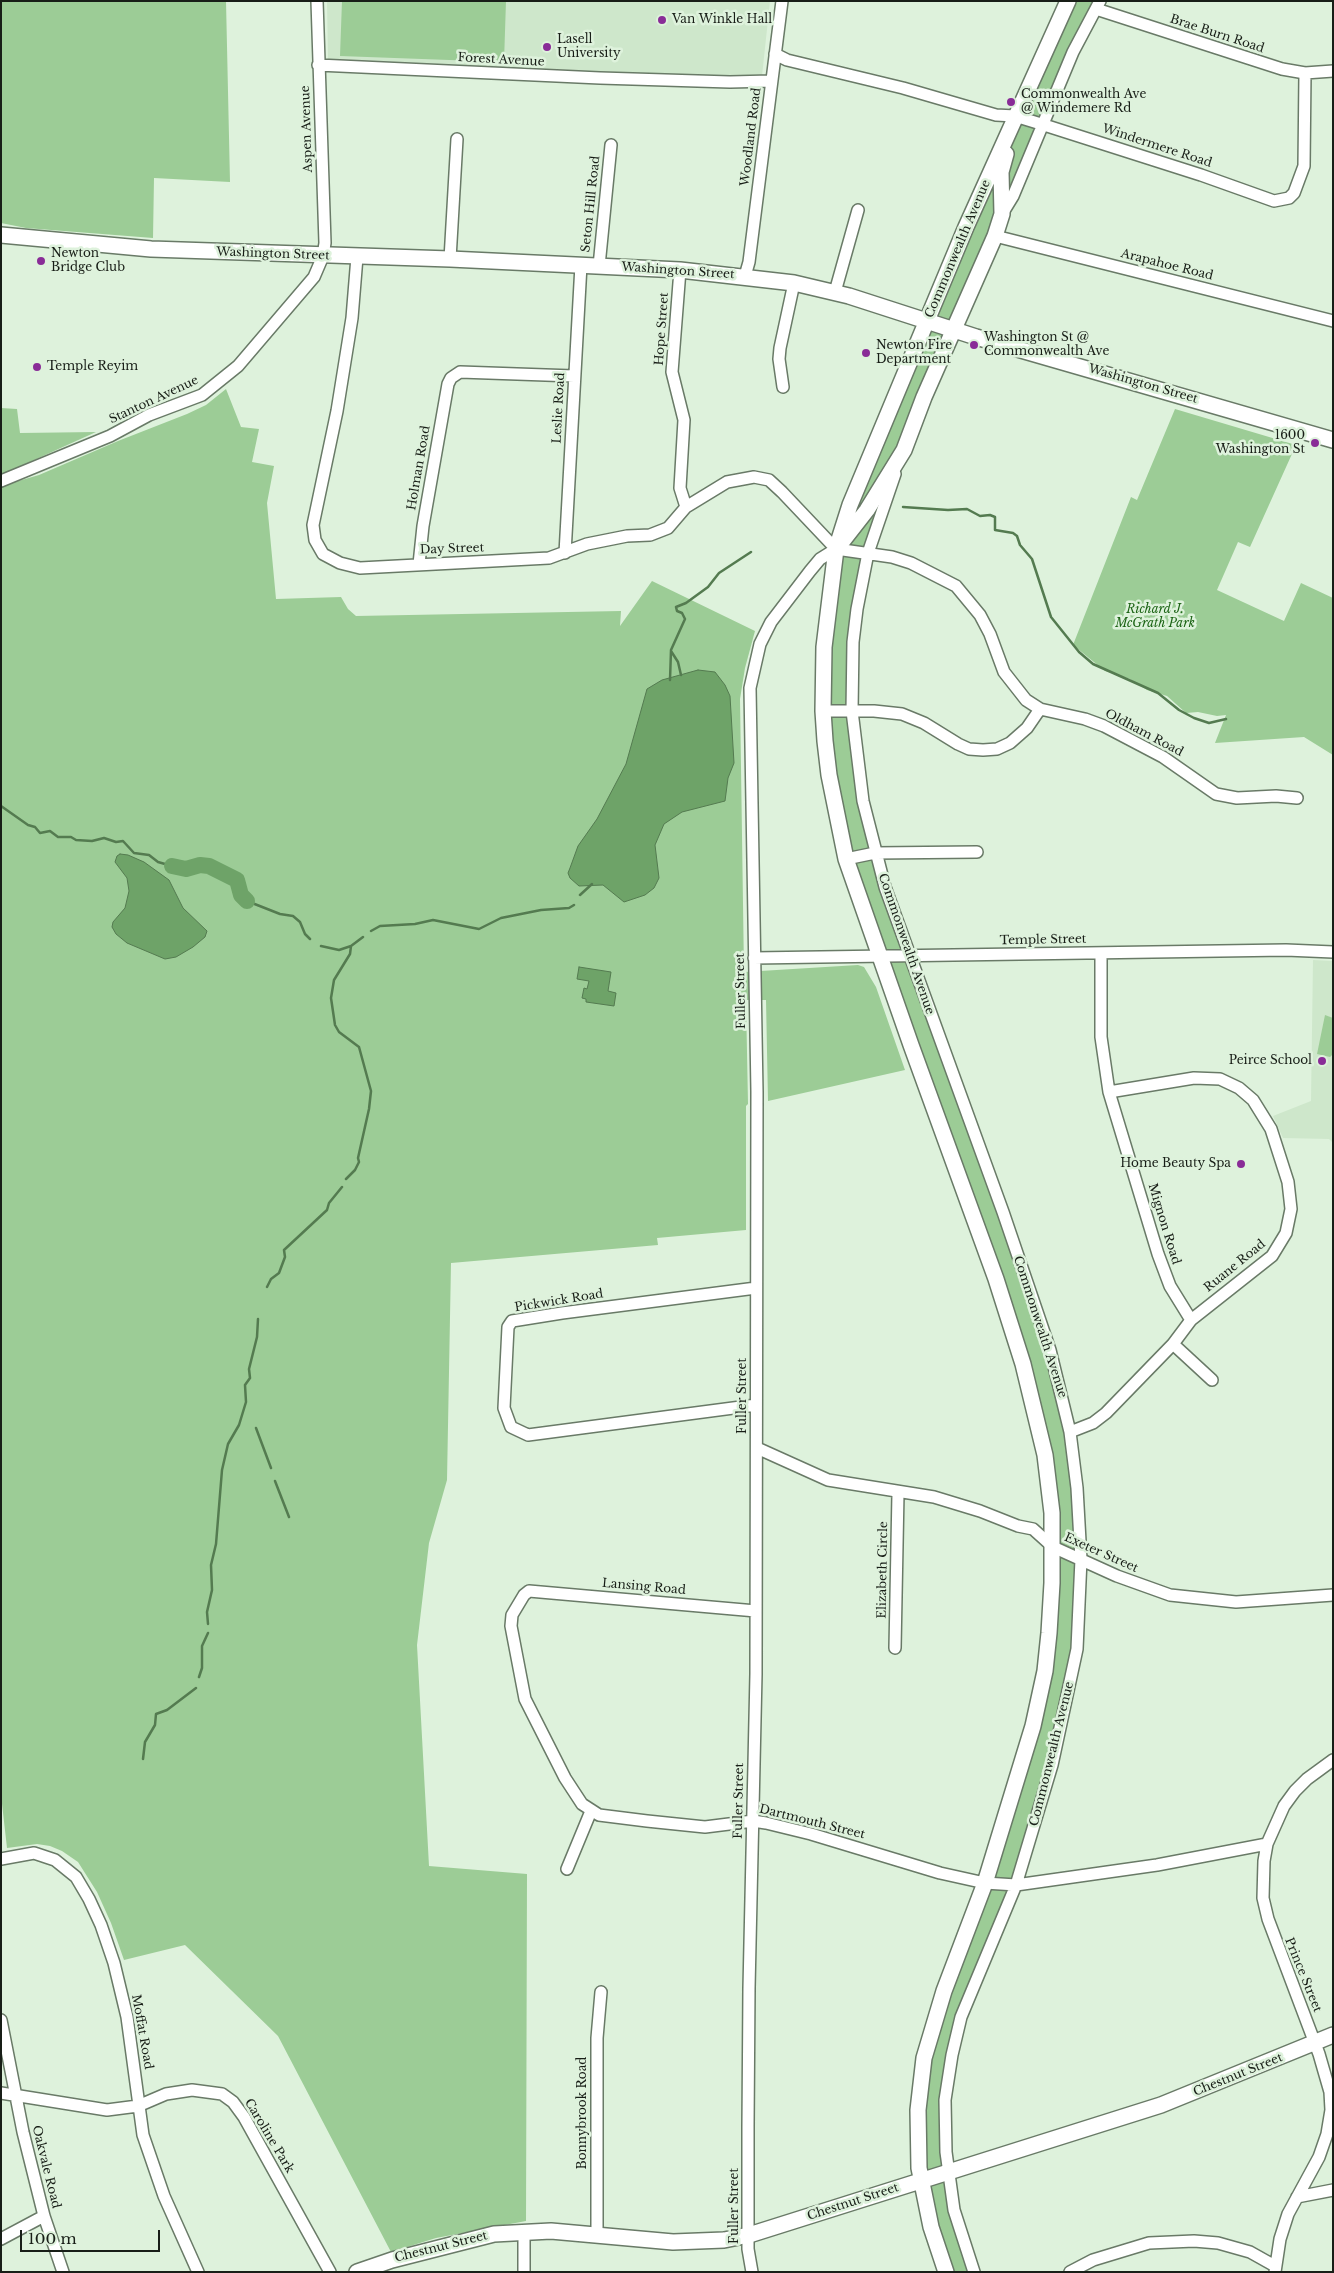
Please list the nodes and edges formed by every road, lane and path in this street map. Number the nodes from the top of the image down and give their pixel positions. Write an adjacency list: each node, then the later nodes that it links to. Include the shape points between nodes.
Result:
1 (317, 1): 6 (street, Aspen Avenue)
2 (782, 1): 5 (street, Woodland Road)
3 (1068, 1): 10 (main road, Commonwealth Avenue)
4 (1098, 5): 8 (street, Brae Burn Road, via 1221,51); 11 (street, Commonwealth Avenue, via 1073,52)
5 (776, 54): 9 (street, Woodland Road); 10 (street, Windermere Road, via 788,60 996,115)
6 (318, 64): 9 (street, Forest Avenue, via 582,78 721,82); 18 (street, Aspen Avenue)
7 (1333, 71): 8 (street, Brae Burn Road)
8 (1306, 73): 11 (street, Windermere Road, via 1304,166 1294,193 1283,200 1274,201 1250,194 1202,174)
9 (772, 80): 24 (street, Woodland Road)
10 (1015, 116): 11 (street, Windermere Road); 15 (main road, Commonwealth Avenue, via 1001,172); 27 (main road, Commonwealth Avenue)
11 (1042, 124): 15 (street, Commonwealth Avenue, via 1013,196)
12 (457, 139): 20 (street)
13 (611, 145): 22 (street, Seton Hill Road)
14 (858, 210): 26 (street)
15 (1002, 214): 17 (main road, Commonwealth Avenue)
16 (1, 235): 18 (main road, Washington Street, via 151,249)
17 (995, 236): 28 (street, Arapahoe Road); 29 (main road, Commonwealth Avenue)
18 (323, 256): 19 (main road, Washington Street); 34 (street, Stanton Avenue, via 314,277 238,366 213,387 189,401 149,415 110,436)
19 (356, 257): 20 (main road, Washington Street); 39 (street, Day Street, via 352,318 313,525 315,540 323,554 360,568)
20 (450, 259): 21 (main road, Washington Street)
21 (581, 265): 22 (main road, Washington Street); 30 (street, Leslie Road)
22 (599, 266): 23 (main road, Washington Street)
23 (680, 270): 24 (main road, Washington Street); 35 (street, Hope Street, via 672,372 684,420 680,488)
24 (746, 276): 25 (main road, Washington Street)
25 (794, 283): 26 (main road, Washington Street); 31 (street, via 780,348)
26 (835, 292): 27 (main road, Washington Street)
27 (928, 320): 29 (main road, Washington Street); 36 (main road, Commonwealth Avenue, via 850,505)
28 (1333, 321)
29 (955, 329): 32 (main road, Washington Street); 33 (main road, Commonwealth Avenue)
30 (574, 376): 37 (street, Leslie Road); 39 (street, Holman Road, via 460,372 452,378 448,384)
31 (783, 387)
32 (1333, 440)
33 (904, 450): 36 (main road, Commonwealth Avenue, via 867,510); 38 (street, Commonwealth Avenue)
34 (1, 481)
35 (686, 507): 36 (street, Day Street, via 727,482 754,477 768,480); 37 (street, Day Street, via 668,528 650,535 587,544)
36 (836, 549): 38 (street, Oldham Road); 41 (main road, Commonwealth Avenue, via 824,647); 51 (street, Fuller Street, via 820,559 782,605 760,644 754,665 749,711)
37 (565, 553): 39 (street, Day Street, via 534,560)
38 (868, 553): 40 (street, Oldham Road, via 911,562 956,586 980,616 1004,672 1026,700); 42 (street, Commonwealth Avenue, via 854,634)
39 (419, 564)
40 (1040, 709): 42 (street, via 1027,728 1010,743 983,750 964,746 902,714); 43 (street, Oldham Road, via 1104,726 1163,757 1216,794 1237,798)
41 (823, 711): 42 (street); 46 (main road, Commonwealth Avenue, via 829,775)
42 (852, 712): 45 (street, Commonwealth Avenue, via 861,792)
43 (1297, 798)
44 (977, 852): 45 (street)
45 (875, 853): 46 (street); 49 (street, Commonwealth Avenue)
46 (846, 859): 50 (main road, Commonwealth Avenue)
47 (1333, 952): 48 (street, Temple Street)
48 (1101, 953): 49 (street, Temple Street); 52 (street, Mignon Road, via 1101,1037)
49 (910, 955): 50 (street, Temple Street); 58 (street, Commonwealth Avenue, via 1050,1350)
50 (879, 956): 51 (street, Temple Street); 61 (main road, Commonwealth Avenue, via 996,1278 1023,1364 1045,1455)
51 (754, 958): 53 (street, Fuller Street)
52 (1110, 1092): 54 (street, Mignon Road, via 1158,1254 1170,1286); 54 (street, Ruane Road, via 1194,1078 1226,1080 1253,1100 1271,1129 1280,1153 1291,1200 1289,1225 1283,1240 1268,1260)
53 (756, 1288): 57 (street, Fuller Street); 57 (street, Pickwick Road, via 512,1321 507,1336 504,1408 511,1427 528,1436)
54 (1191, 1320): 55 (street, Ruane Road)
55 (1173, 1344): 56 (street); 58 (street, Ruane Road, via 1106,1413)
56 (1212, 1380)
57 (756, 1405): 59 (street, Fuller Street)
58 (1070, 1432): 62 (street, Commonwealth Avenue)
59 (757, 1448): 60 (street, Exeter Street, via 828,1480); 64 (street, Fuller Street)
60 (898, 1493): 61 (street, Exeter Street, via 958,1503 1018,1526 1033,1528); 65 (street, Elizabeth Circle)
61 (1053, 1547): 62 (street, Exeter Street); 72 (main road, Commonwealth Avenue, via 1045,1671 1033,1726)
62 (1081, 1559): 63 (street, Exeter Street, via 1170,1595 1236,1602); 73 (street, Commonwealth Avenue, via 1077,1649 1069,1691 1052,1764)
63 (1333, 1595)
64 (756, 1611): 67 (street, Lansing Road, via 530,1591 517,1604 510,1626 525,1699 564,1778 582,1804); 68 (street, Fuller Street)
65 (895, 1648)
66 (1333, 1760): 69 (street, Prince Street, via 1295,1791 1284,1806)
67 (591, 1811): 68 (street, Dartmouth Street, via 599,1815 705,1827); 71 (street)
68 (753, 1821): 72 (street, Dartmouth Street, via 812,1834 940,1873); 88 (street, Fuller Street)
69 (1267, 1844): 73 (street, Dartmouth Street, via 1158,1865); 77 (street, Prince Street, via 1263,1881 1268,1919)
70 (1, 1860): 80 (street, Moffat Road, via 34,1854 55,1860 76,1877 89,1899 114,1963 127,2016)
71 (567, 1868)
72 (985, 1883): 73 (street, Dartmouth Street); 82 (main road, Commonwealth Avenue, via 944,1992 924,2058 918,2122)
73 (1016, 1885): 81 (street, Commonwealth Avenue, via 961,2017 946,2100)
74 (600, 1992): 87 (street, Bonnybrook Road)
75 (1, 2020): 79 (street, Oakvale Road)
76 (1333, 2035): 77 (main road, Chestnut Street)
77 (1315, 2043): 81 (main road, Chestnut Street, via 1161,2105); 84 (street, Prince Street, via 1330,2092 1331,2110 1328,2134)
78 (1, 2093): 79 (street, Caroline Park)
79 (16, 2096): 80 (street, Caroline Park, via 107,2110); 85 (street, Oakvale Road)
80 (138, 2106): 93 (street, Moffat Road, via 151,2159); 94 (street, Caroline Park, via 166,2094 192,2090 222,2094 233,2102)
81 (948, 2172): 82 (main road, Chestnut Street); 99 (street, Commonwealth Avenue, via 959,2228)
82 (920, 2181): 88 (main road, Chestnut Street); 98 (main road, Commonwealth Avenue)
83 (1333, 2190): 84 (street)
84 (1297, 2197): 91 (street, Prince Street, via 1280,2239)
85 (44, 2216): 89 (street); 92 (street, Oakvale Road)
86 (524, 2231): 87 (main road, Chestnut Street); 90 (main road, Chestnut Street, via 494,2234); 96 (street)
87 (597, 2234): 88 (main road, Chestnut Street, via 673,2242 724,2240)
88 (749, 2235): 97 (street, Fuller Street)
89 (1, 2239)
90 (392, 2266): 95 (main road, Chestnut Street)
91 (1275, 2269): 100 (street, via 1250,2252 1218,2243 1194,2241 1150,2243 1093,2260)
92 (63, 2272)
93 (198, 2272)
94 (330, 2272)
95 (357, 2272)
96 (524, 2272)
97 (752, 2272)
98 (946, 2272)
99 (974, 2272)
100 (1070, 2272)

